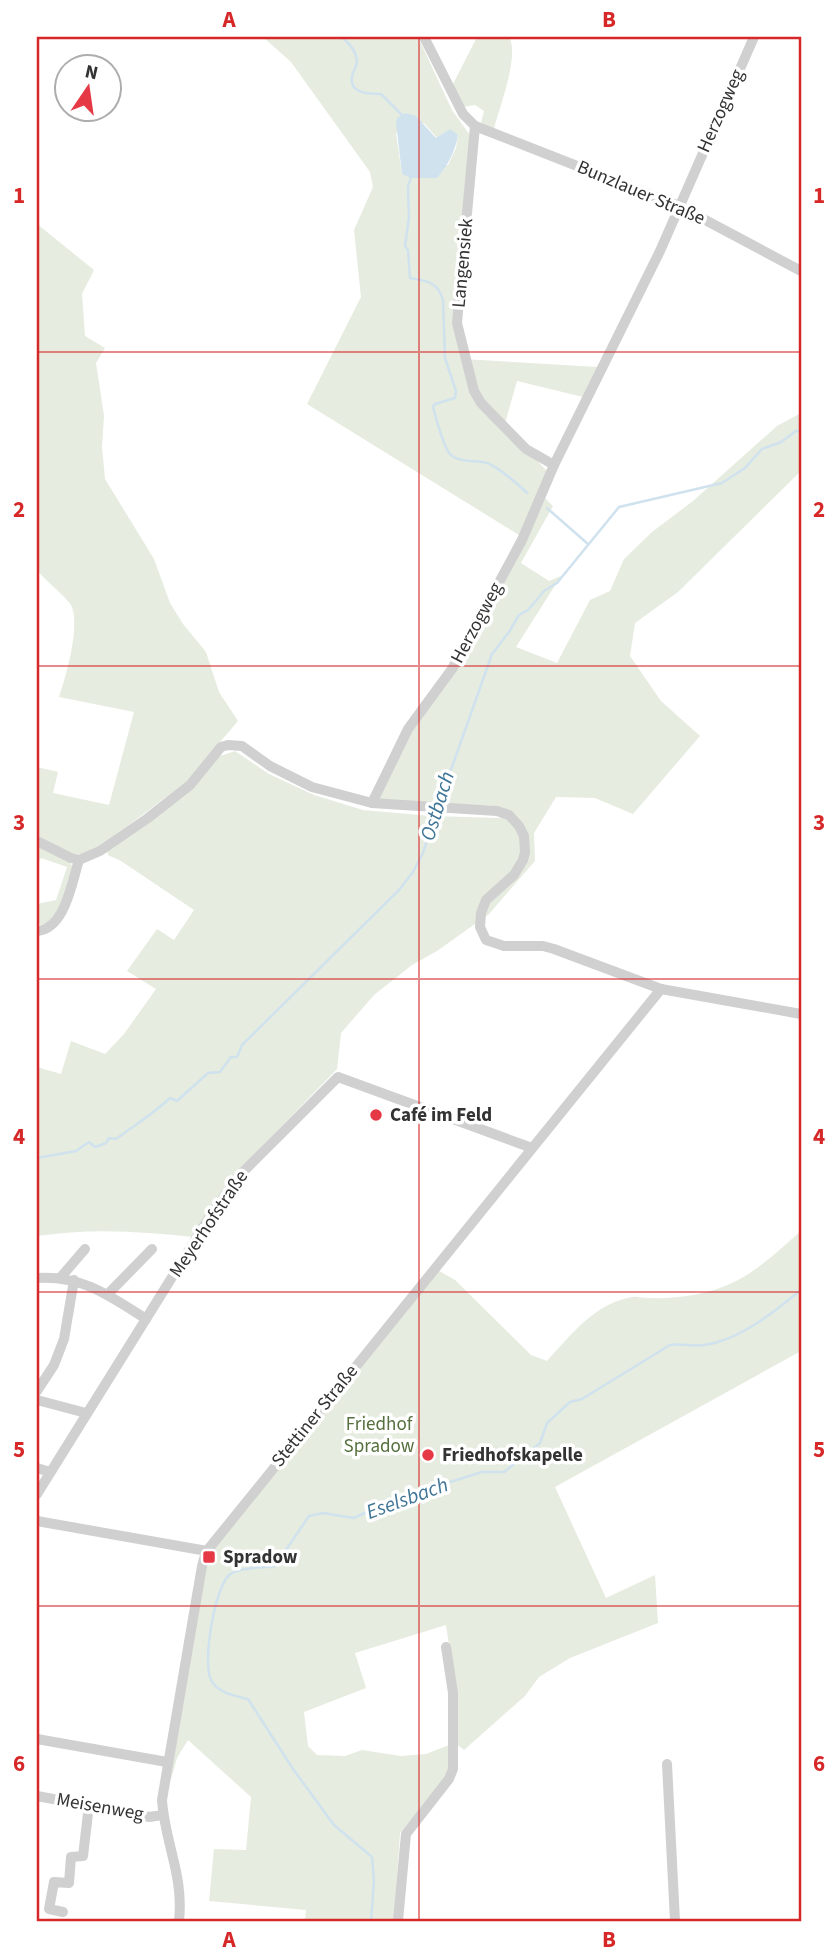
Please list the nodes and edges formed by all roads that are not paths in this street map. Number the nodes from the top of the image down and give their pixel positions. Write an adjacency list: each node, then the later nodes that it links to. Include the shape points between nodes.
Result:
1 (424, 37): 3 (street, via 463,114)
2 (754, 37): 4 (street, Herzogweg)
3 (475, 126): 4 (street, Bunzlauer Straße); 6 (street, Langensiek, via 457,323 481,403 526,449)
4 (679, 206): 5 (street, Bunzlauer Straße); 6 (street, Herzogweg)
5 (801, 271)
6 (554, 465): 7 (street, Herzogweg, via 510,563 452,669 408,729)
7 (372, 803): 9 (street, via 312,787 242,746 228,745 221,747 190,785 148,818); 11 (street, via 509,815 524,836 523,860 514,875 486,900 480,927 486,940 504,946 554,949)
8 (37, 841): 9 (street)
9 (79, 860): 10 (street, via 64,910 49,929)
10 (37, 931)
11 (662, 989): 12 (street); 13 (street, Stettiner Straße)
12 (801, 1014)
13 (532, 1148): 20 (street, Meyerhofstraße, via 338,1077 238,1177); 28 (street, Stettiner Straße)
14 (85, 1249): 16 (street)
15 (152, 1249): 19 (street)
16 (61, 1277): 17 (street); 18 (street)
17 (37, 1278)
18 (74, 1280): 19 (street); 21 (street, via 64,1339)
19 (108, 1294): 20 (street)
20 (146, 1319): 23 (street, Meyerhofstraße)
21 (37, 1391)
22 (37, 1400): 23 (street)
23 (86, 1413): 25 (street, Meyerhofstraße)
24 (37, 1468): 25 (street)
25 (51, 1472): 26 (street, Meyerhofstraße)
26 (37, 1494)
27 (37, 1521): 28 (street)
28 (207, 1551): 31 (street, Stettiner Straße)
29 (446, 1647): 38 (street, via 453,1693 453,1769 406,1834)
30 (37, 1739): 31 (street)
31 (167, 1762): 35 (street, Stettiner Straße)
32 (667, 1764): 39 (street)
33 (37, 1796): 34 (street, Meisenweg)
34 (89, 1805): 35 (street, Meisenweg, via 149,1817); 36 (street, via 83,1856 71,1857 69,1883 54,1882 50,1909)
35 (163, 1815): 37 (street, Stettiner Straße, via 179,1878)
36 (63, 1912)
37 (179, 1921)
38 (398, 1921)
39 (675, 1921)

